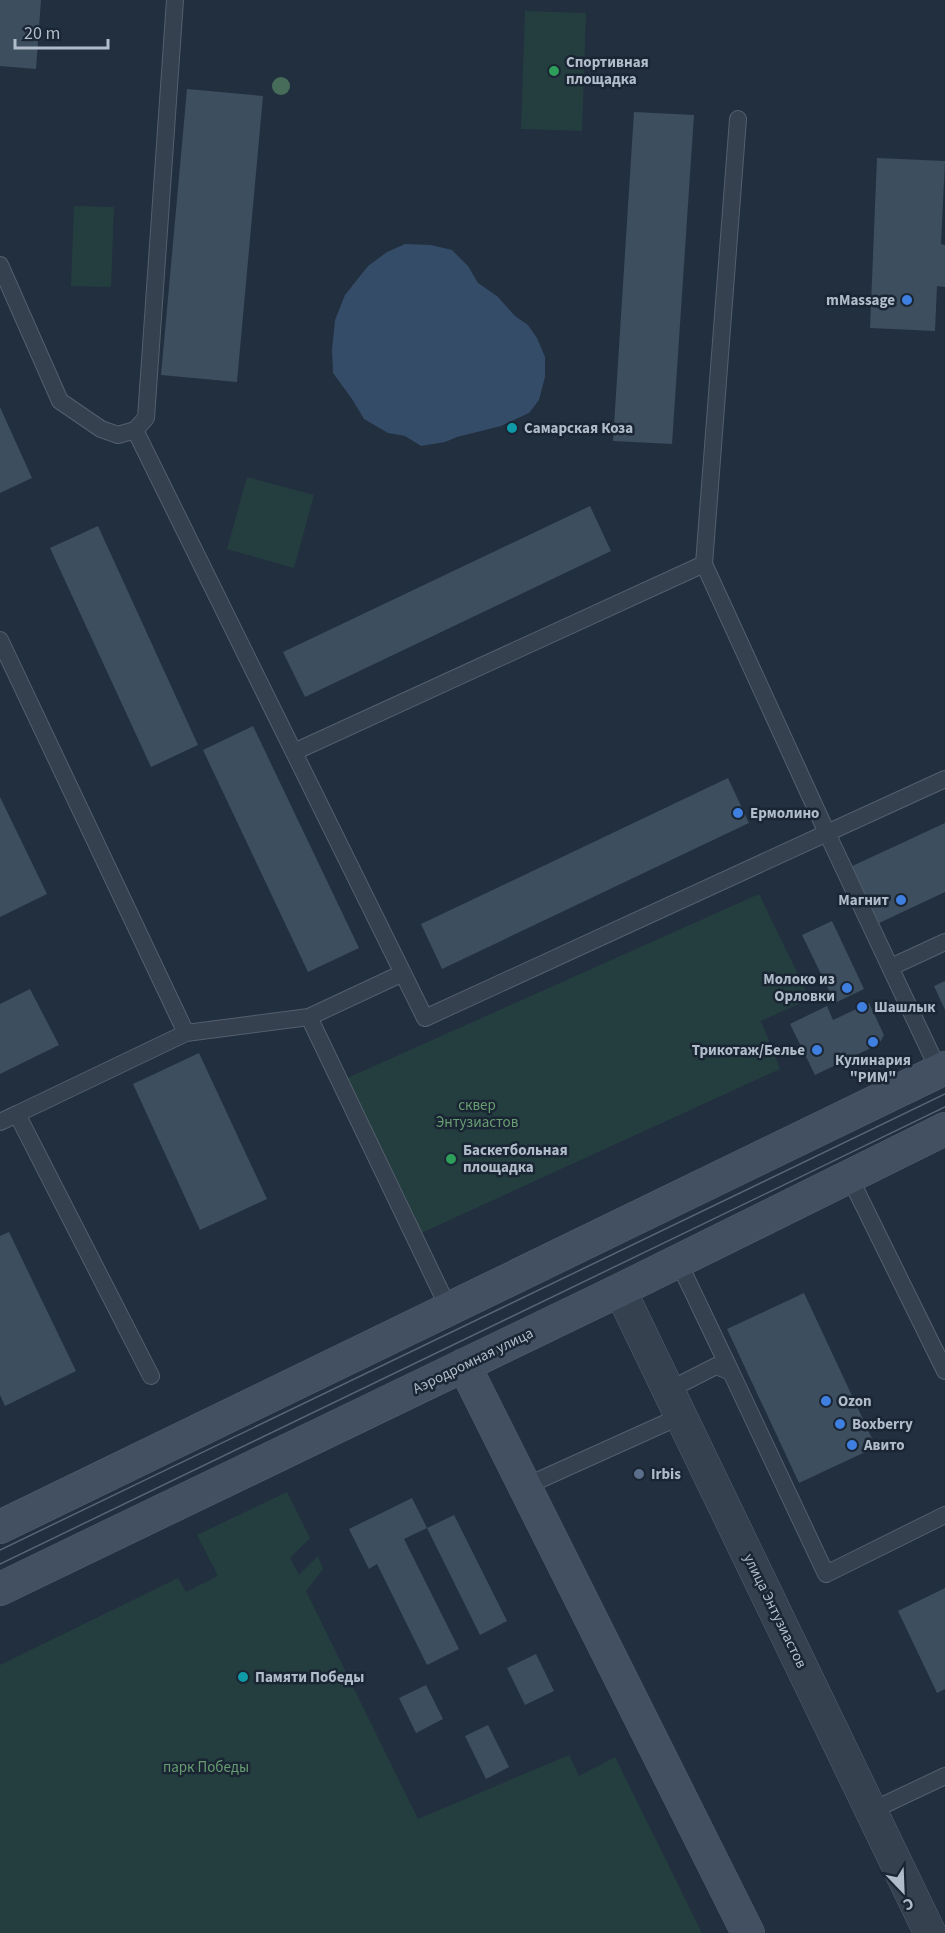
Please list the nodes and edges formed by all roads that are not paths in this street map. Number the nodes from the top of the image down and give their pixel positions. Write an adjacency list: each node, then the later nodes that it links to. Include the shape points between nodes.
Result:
1 (175, 0): 4 (lane, via 146,418)
2 (738, 118): 5 (lane)
3 (0, 265): 4 (lane, via 60,401 101,429 118,435)
4 (135, 430): 7 (lane)
5 (704, 564): 7 (lane); 9 (lane)
6 (0, 640): 14 (lane)
7 (294, 752): 12 (lane)
8 (945, 779): 9 (lane)
9 (827, 833): 11 (lane); 12 (lane, via 425,1018)
10 (945, 942): 11 (lane)
11 (891, 967): 15 (lane)
12 (403, 973): 13 (lane)
13 (309, 1017): 14 (lane); 22 (lane)
14 (186, 1033): 16 (lane)
15 (942, 1069): 22 (main road)
16 (17, 1114): 17 (lane); 26 (lane)
17 (0, 1122)
18 (945, 1129): 19 (main road, Аэродромная улица)
19 (849, 1176): 20 (main road, Аэродромная улица); 24 (lane)
20 (678, 1261): 21 (main road, Аэродромная улица); 25 (lane)
21 (620, 1290): 23 (main road, Аэродромная улица); 27 (street, улица Энтузиастов)
22 (449, 1309): 30 (main road)
23 (464, 1365): 28 (main road); 31 (main road, Аэродромная улица)
24 (945, 1371)
25 (731, 1372): 27 (lane, via 716,1366); 29 (lane, via 826,1574)
26 (151, 1376)
27 (675, 1403): 28 (lane); 33 (street, улица Энтузиастов)
28 (526, 1486): 34 (main road)
29 (945, 1515)
30 (0, 1527)
31 (0, 1589)
32 (945, 1776): 33 (lane)
33 (871, 1811): 35 (street, улица Энтузиастов)
34 (748, 1933)
35 (930, 1933)

